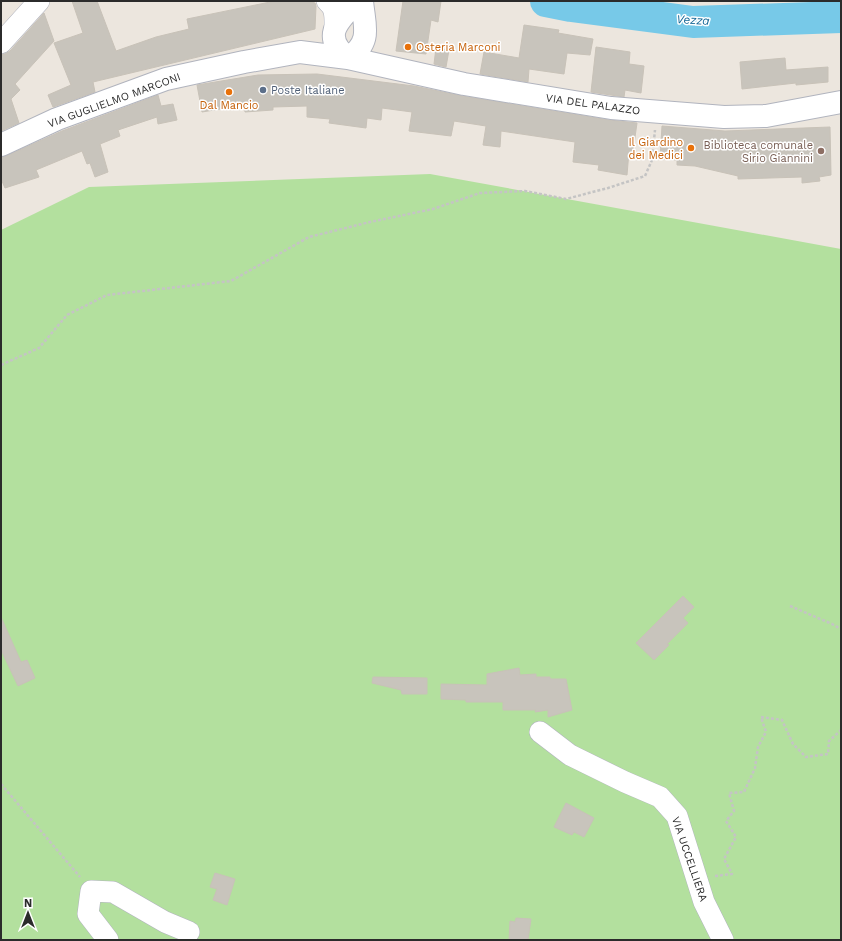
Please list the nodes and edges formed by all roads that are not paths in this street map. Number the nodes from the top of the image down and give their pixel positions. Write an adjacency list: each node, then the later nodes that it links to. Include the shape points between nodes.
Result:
1 (39, 1): 6 (street)
2 (327, 1): 5 (street, via 334,11)
3 (357, 1): 5 (main road)
4 (362, 1): 8 (main road, via 366,35 364,44)
5 (335, 27): 7 (main road, via 318,42); 8 (main road, via 337,46)
6 (1, 43)
7 (300, 52): 8 (main road, VIA DEL PALAZZO); 10 (main road, VIA GUGLIELMO MARCONI, via 166,79 57,119)
8 (348, 58): 9 (main road, VIA DEL PALAZZO, via 464,84 612,108 656,112 724,117 766,116)
9 (841, 102)
10 (1, 145)
11 (540, 732): 14 (street, VIA UCCELLIERA, via 570,755 660,797 677,816 704,902)
12 (189, 932): 13 (street, via 165,922 113,892 92,891 88,914)
13 (108, 940)
14 (723, 940)

